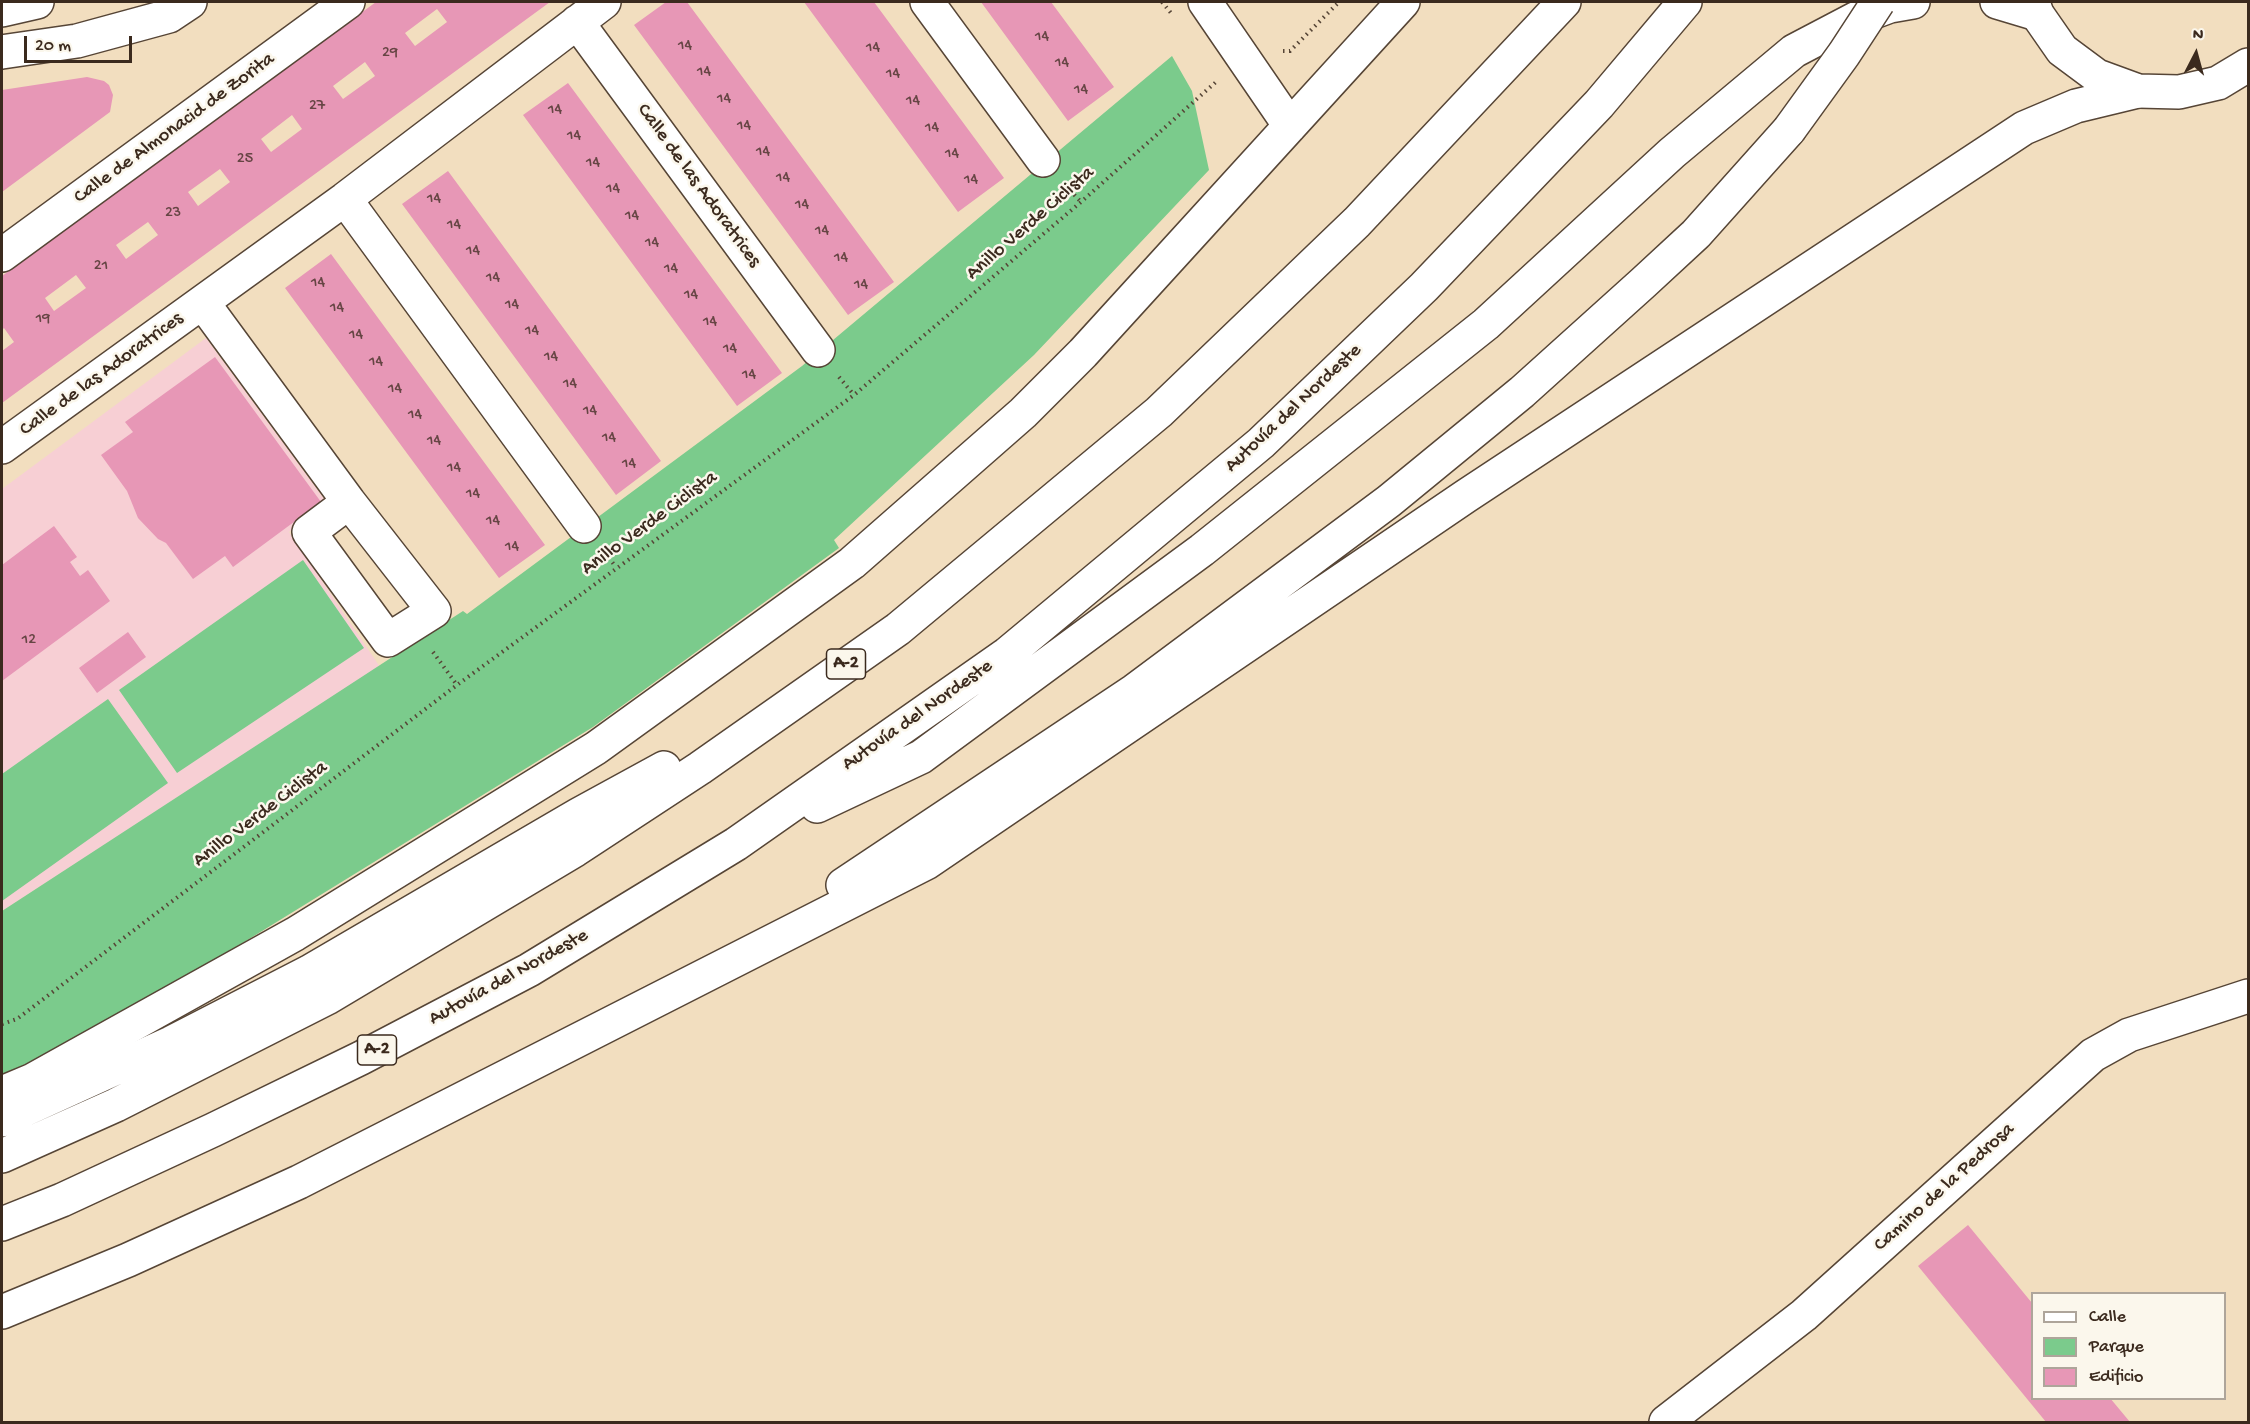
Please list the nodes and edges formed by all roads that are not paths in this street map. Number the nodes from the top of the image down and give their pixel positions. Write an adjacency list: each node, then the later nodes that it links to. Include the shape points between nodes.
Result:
1 (37, 2): 14 (main road)
2 (190, 2): 16 (main road, via 169,16 77,41)
3 (348, 2): 22 (main road, Calle de Almonacid de Zorita)
4 (604, 2): 15 (main road, Calle de las Adoratrices)
5 (927, 2): 20 (main road)
6 (1205, 2): 19 (main road)
7 (1403, 2): 19 (main road)
8 (1564, 2): 28 (main road, A-2, via 1357,222 1158,412 898,629)
9 (1686, 2): 29 (main road, Autovía del Nordeste / A-2, via 1599,104 1432,279 1261,443 1007,654)
10 (1878, 2): 30 (main road, bridge, via 1789,130 1696,234 1522,392 1389,501 1134,691)
11 (1913, 2): 29 (main road, via 1855,19 1786,56 1672,153 1486,324 1202,550 921,757)
12 (1997, 2): 13 (main road)
13 (2035, 8): 18 (main road, via 2062,50 2097,76)
14 (2, 10)
15 (577, 22): 21 (main road, Calle de las Adoratrices); 24 (main road, Calle de las Adoratrices)
16 (2, 52)
17 (2248, 65): 18 (main road, via 2218,83 2188,90)
18 (2138, 91): 30 (main road, via 2076,106 2024,128 1466,496 926,863)
19 (1290, 126): 32 (main road, via 1083,353 1023,413 852,563 586,754 295,934 33,1080)
20 (1043, 160)
21 (345, 199): 23 (main road, Calle de las Adoratrices); 27 (main road)
22 (2, 255)
23 (203, 303): 25 (main road, Calle de las Adoratrices); 26 (main road, Calle de las Adoratrices)
24 (818, 350)
25 (2, 447)
26 (349, 502)
27 (584, 526)
28 (815, 686): 33 (main road, via 578,815 309,972 171,1043); 34 (main road, A-2, via 575,850 327,998 116,1105)
29 (736, 844): 35 (main road, Autovía del Nordeste / A-2, via 529,970 360,1058 213,1130)
30 (711, 973): 36 (main road, via 299,1182)
31 (2248, 996): 37 (main road, Camino de la Pedrosa, via 2129,1035 2093,1055 1804,1315)
32 (2, 1093)
33 (2, 1120)
34 (2, 1156)
35 (2, 1224)
36 (2, 1312)
37 (1666, 1422)

